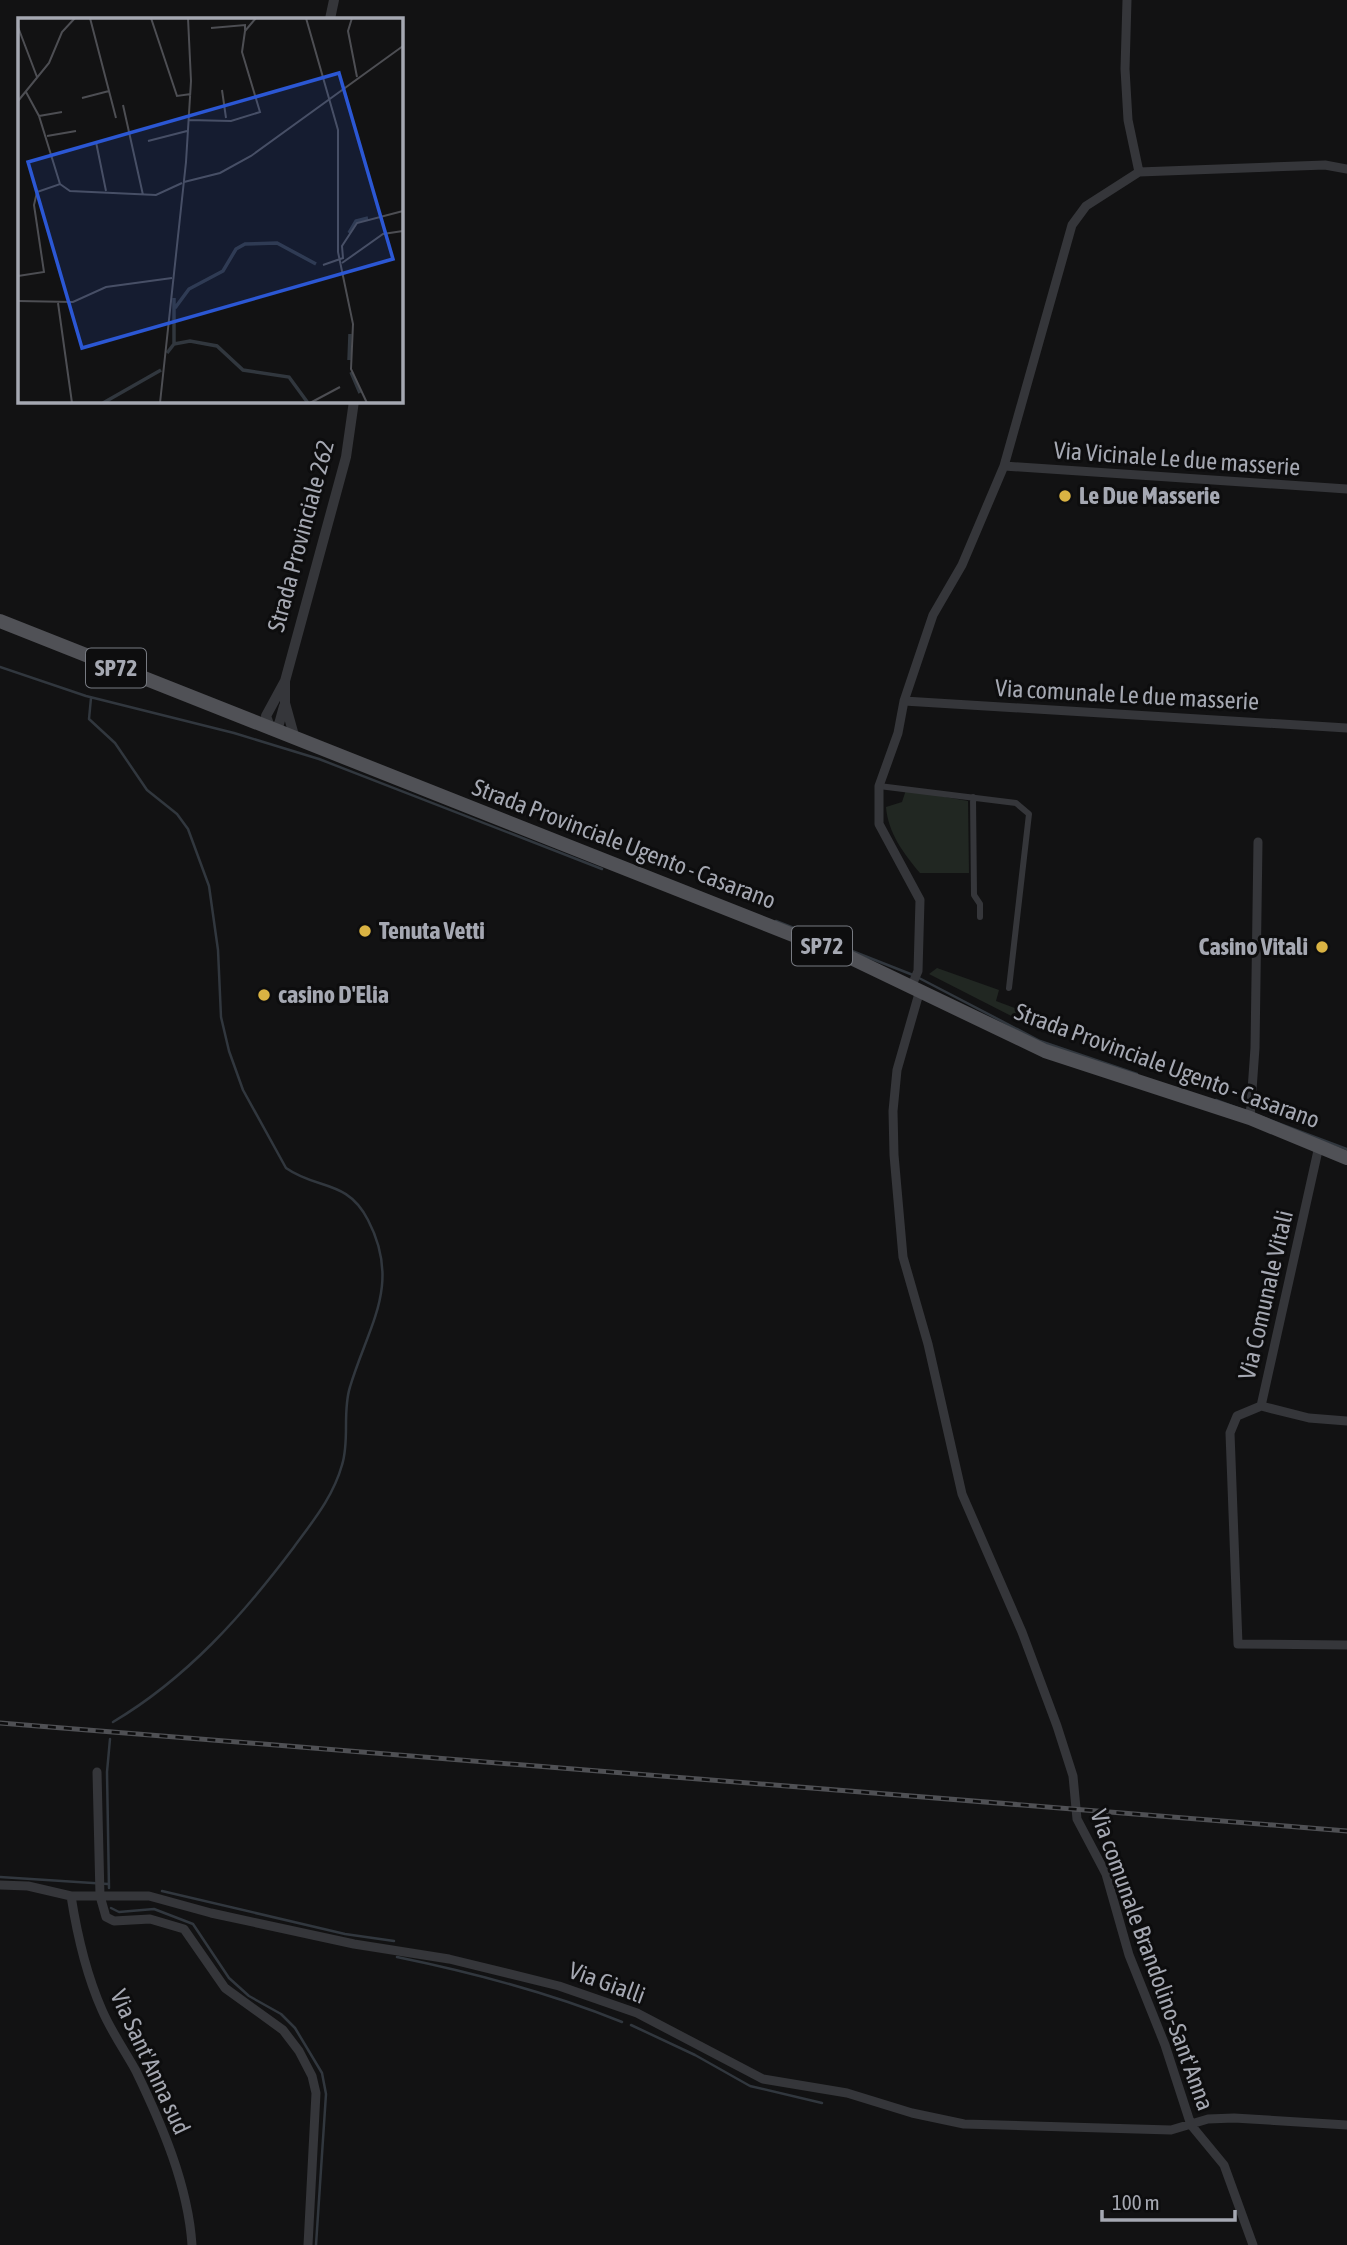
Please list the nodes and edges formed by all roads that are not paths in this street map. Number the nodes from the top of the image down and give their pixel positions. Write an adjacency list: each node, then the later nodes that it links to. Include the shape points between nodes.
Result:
1 (334, 0): 3 (street)
2 (1127, 0): 5 (street, via 1128,120)
3 (330, 18)
4 (1347, 169): 5 (street, via 1325,165)
5 (1139, 172): 7 (street, Via comunale Brandolino-Sant'Anna, via 1086,206 1072,225)
6 (354, 402): 10 (street, Strada Provinciale 262, via 346,457)
7 (1004, 466): 8 (street, Via Vicinale Le due masserie); 11 (street, Via comunale Brandolino-Sant'Anna, via 962,565 933,615)
8 (1347, 489)
9 (0, 621): 14 (main road, Strada Provinciale Ugento - Casarano / SP72)
10 (285, 681): 12 (street); 13 (street)
11 (904, 701): 15 (street, Via comunale Le due masserie); 18 (street, Via comunale Brandolino-Sant'Anna)
12 (285, 703): 16 (street, via 279,724); 17 (street)
13 (270, 704): 14 (street, via 250,715); 16 (street, via 266,723)
14 (232, 715): 16 (main road, Strada Provinciale Ugento - Casarano / SP72)
15 (1347, 728)
16 (271, 730): 17 (main road, Strada Provinciale Ugento - Casarano / SP72)
17 (295, 739): 22 (main road, Strada Provinciale Ugento - Casarano / SP72)
18 (879, 786): 19 (street); 22 (street, Via comunale Brandolino-Sant'Anna, via 879,824 920,900)
19 (973, 797): 21 (street, via 974,895); 23 (street, via 1016,803 1029,814)
20 (1258, 842): 24 (street)
21 (980, 917)
22 (917, 982): 24 (main road, Strada Provinciale Ugento - Casarano / SP72, via 1045,1051); 34 (street, Via comunale Brandolino-Sant'Anna, via 897,1070 893,1111 903,1257 962,1494 1057,1726 1073,1776 1077,1819 1106,1874 1129,1955)
23 (1009, 988)
24 (1251, 1111): 25 (main road, Strada Provinciale Ugento - Casarano / SP72)
25 (1319, 1146): 26 (main road, Strada Provinciale Ugento - Casarano / SP72); 27 (street, Via Comunale Vitali)
26 (1347, 1158)
27 (1261, 1406): 28 (street, via 1309,1418); 29 (street, Via Comunale Vitali, via 1237,1416 1230,1433 1238,1644)
28 (1347, 1421)
29 (1347, 1645)
30 (97, 1772): 32 (street)
31 (0, 1885): 33 (street, Via Gialli)
32 (100, 1892): 33 (street, Via Gialli); 34 (street, Via Gialli, via 149,1896 559,1986 637,2013 763,2079 847,2093 943,2121 1171,2130); 37 (street, via 106,1917 114,1921 150,1919 184,1929 225,1988 272,2020 299,2051 316,2093)
33 (71, 1896): 36 (street, Via Sant'Anna sud, via 77,1934 102,2009 135,2071 175,2166)
34 (1191, 2125): 35 (street, Via Gialli, via 1234,2118); 38 (street, Via comunale Brandolino-Sant'Anna, via 1224,2165)
35 (1347, 2125)
36 (192, 2245)
37 (308, 2245)
38 (1253, 2245)

